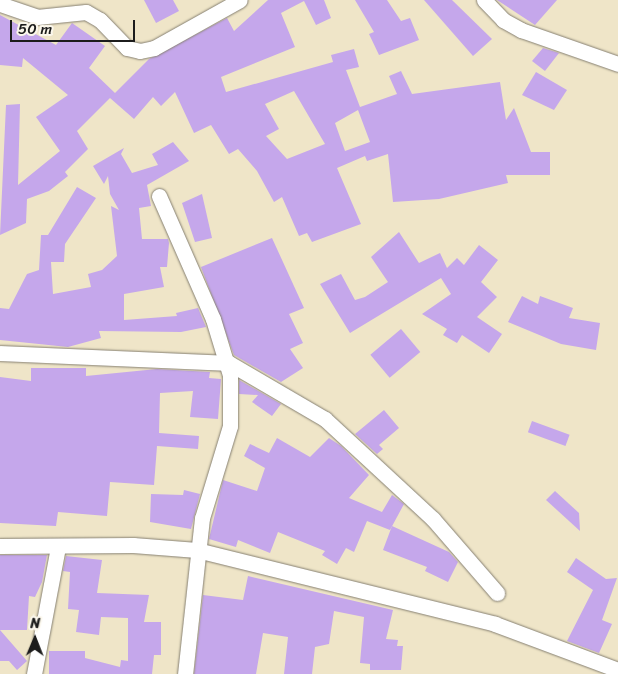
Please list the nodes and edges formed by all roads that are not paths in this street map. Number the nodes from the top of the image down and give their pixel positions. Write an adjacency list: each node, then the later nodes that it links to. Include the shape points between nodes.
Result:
1 (240, 0): 3 (street, via 154,48 140,50 127,48 100,20 86,12 37,17)
2 (484, 0): 4 (street, via 503,20 521,30)
3 (0, 4)
4 (618, 64)
5 (160, 196): 7 (street)
6 (0, 353): 7 (street)
7 (229, 362): 10 (street, via 230,426 211,476); 11 (street, via 325,419 432,519)
8 (0, 546): 9 (street)
9 (58, 547): 10 (street, via 133,545); 13 (street)
10 (197, 550): 12 (street, via 495,624); 14 (street)
11 (497, 593)
12 (618, 670)
13 (34, 674)
14 (185, 674)

